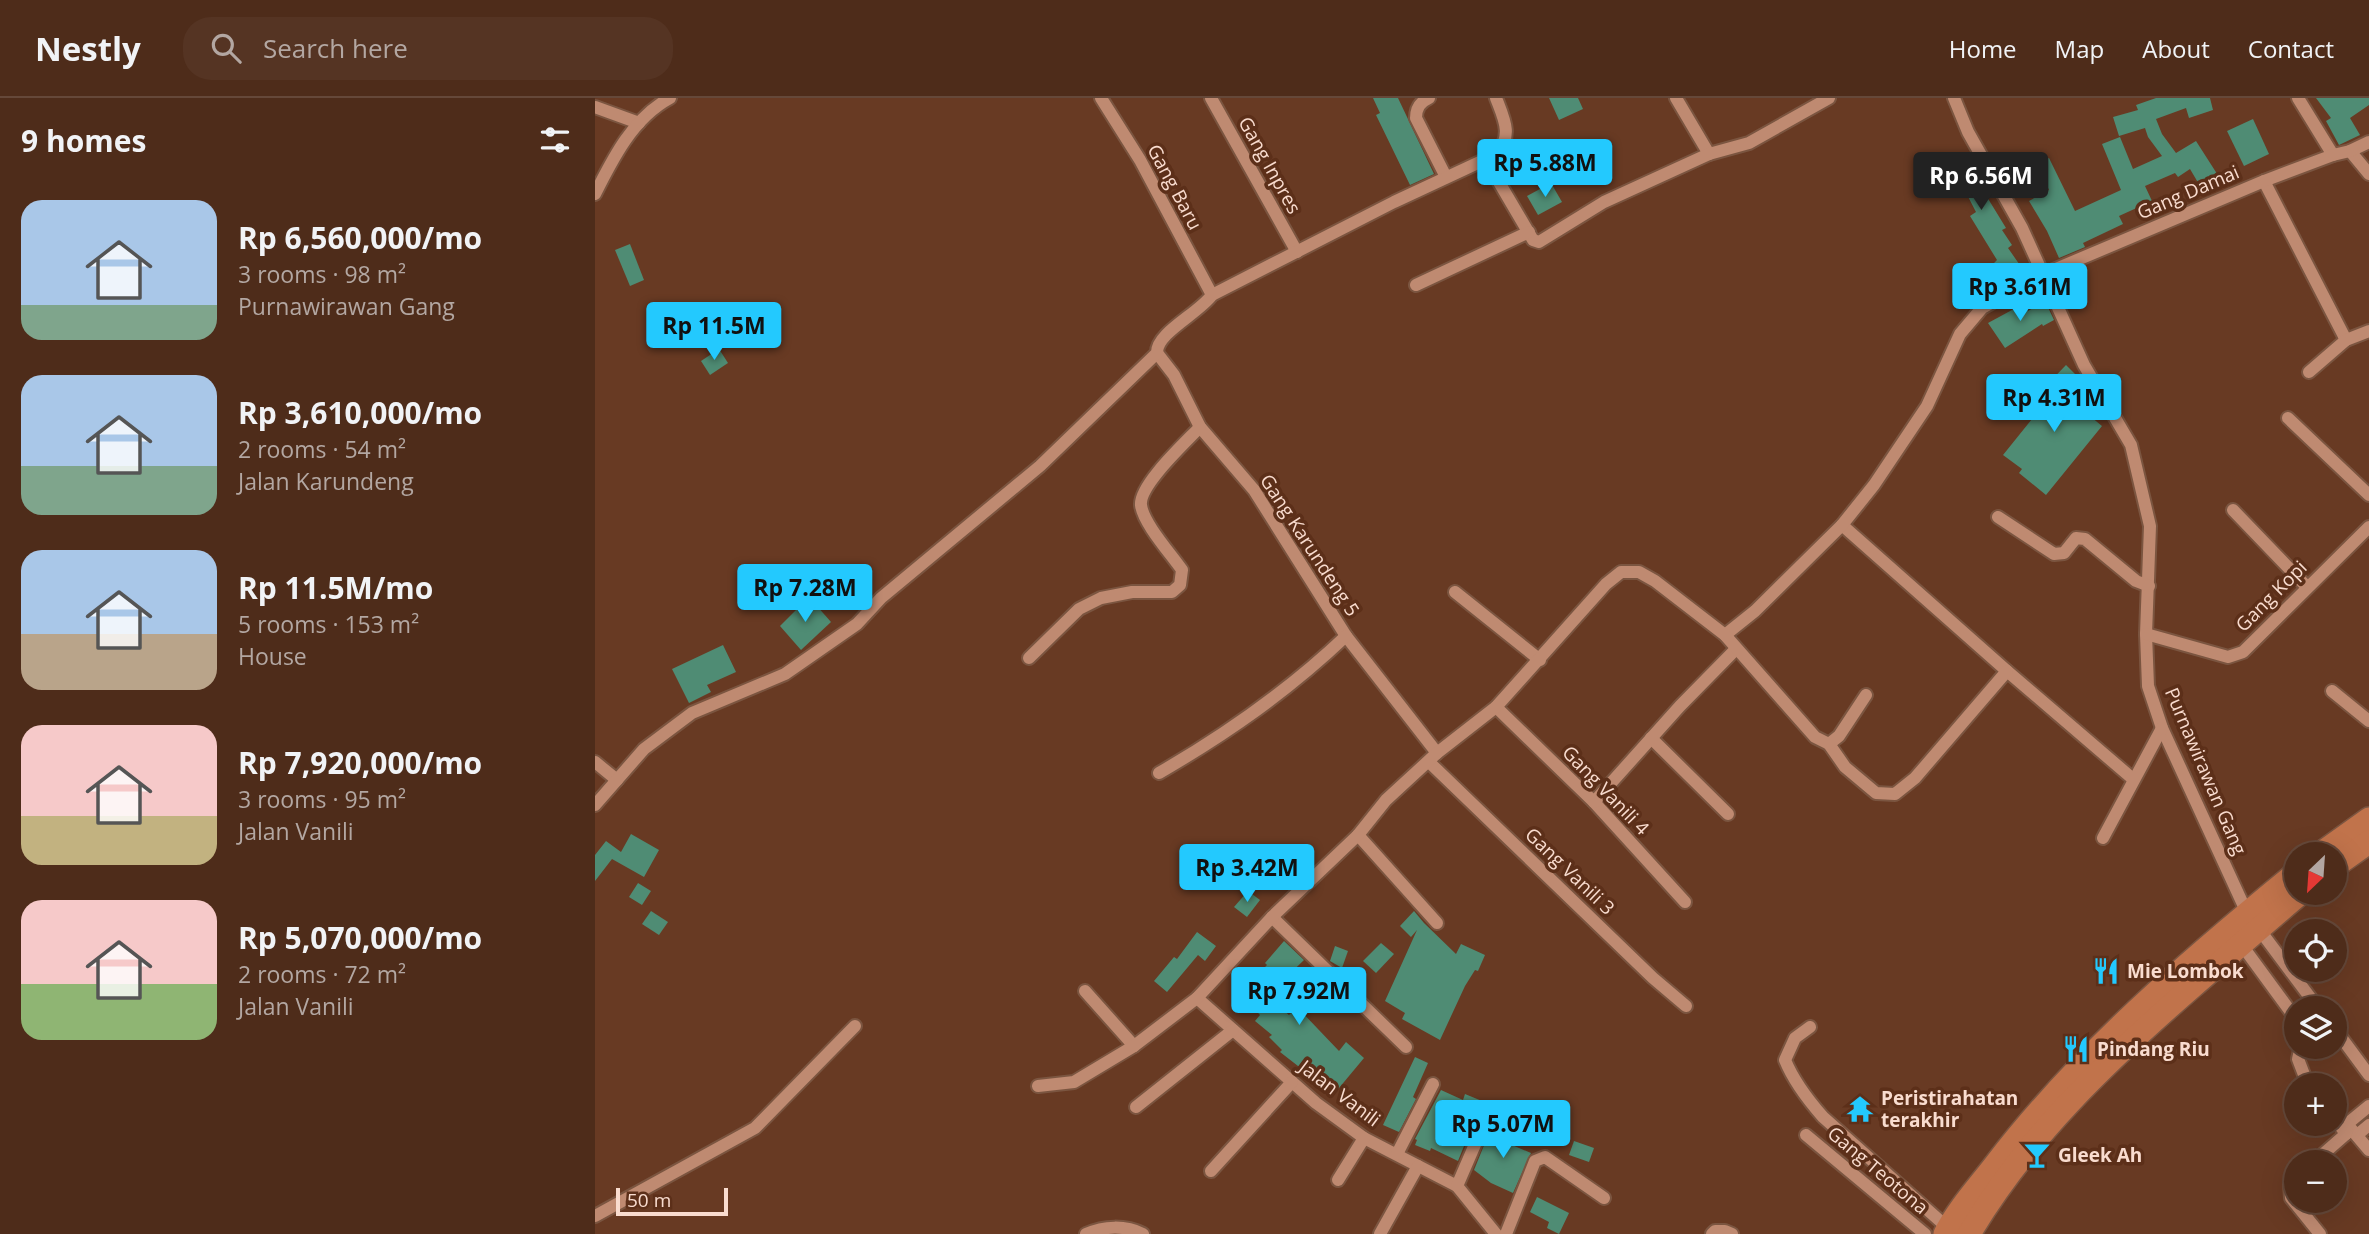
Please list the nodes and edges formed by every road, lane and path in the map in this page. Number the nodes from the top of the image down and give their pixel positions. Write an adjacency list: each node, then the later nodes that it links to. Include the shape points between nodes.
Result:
1 (670, 98): 11 (street)
2 (1101, 98): 25 (street, Gang Baru, via 1140,160)
3 (1211, 98): 22 (street, Gang Inpres)
4 (1429, 98): 18 (street, via 1421,103 1416,118)
5 (1496, 98): 16 (street, via 1507,132 1504,146)
6 (1676, 98): 14 (street)
7 (1829, 98): 14 (street, via 1749,143)
8 (1954, 98): 23 (street, Purnawirawan Gang)
9 (2298, 98): 15 (street)
10 (595, 107): 11 (street)
11 (639, 123): 20 (street)
12 (2369, 142): 13 (street, Gang Damai)
13 (2350, 151): 15 (street, Gang Damai); 17 (street)
14 (1709, 153): 21 (street, via 1604,202 1541,242 1535,242)
15 (2333, 155): 19 (street, Gang Damai)
16 (1486, 160): 18 (street); 21 (street)
17 (2369, 174)
18 (1446, 177): 22 (street)
19 (2264, 181): 23 (street, Gang Damai); 27 (street)
20 (596, 190)
21 (1529, 232): 24 (street)
22 (1297, 252): 25 (street)
23 (2044, 274): 35 (street, Gang Damai, via 1970,319 1927,406); 37 (street, Purnawirawan Gang, via 2084,365 2131,445 2150,526)
24 (1416, 285)
25 (1212, 295): 28 (street, via 1161,338)
26 (2369, 331): 27 (street)
27 (2346, 340): 29 (street)
28 (1157, 353): 31 (street, Gang Karundeng 5, via 1174,374); 58 (street, via 1040,466 881,598 857,624 785,674 692,713 644,749)
29 (2309, 372)
30 (2288, 418): 32 (street)
31 (1200, 427): 42 (street, Gang Karundeng 5, via 1254,490); 44 (street, via 1147,485 1141,500 1148,522 1182,570 1180,585 1172,592 1101,598 1079,609)
32 (2369, 495)
33 (2233, 510): 38 (street)
34 (1998, 517): 37 (street, via 2049,552 2064,553 2075,538 2089,540 2136,581)
35 (1842, 525): 41 (street, Gang Damai); 46 (street)
36 (2369, 527): 38 (street, Gang Kopi)
37 (2149, 586): 40 (street, Purnawirawan Gang)
38 (2307, 587): 40 (street, Gang Kopi, via 2243,652 2228,657)
39 (1455, 592): 45 (street)
40 (2145, 634): 51 (street, Purnawirawan Gang, via 2148,686)
41 (1725, 635): 43 (street); 45 (street, via 1655,581 1639,572 1621,572)
42 (1346, 636): 54 (street, Gang Karundeng 5); 56 (street, via 1259,710)
43 (1736, 649): 52 (street); 53 (street, via 1815,737)
44 (1029, 658)
45 (1540, 660): 49 (street)
46 (2007, 671): 53 (street, via 1915,778 1895,794 1876,793 1845,767); 57 (street)
47 (2332, 691): 50 (street)
48 (1866, 695): 53 (street)
49 (1496, 707): 54 (street); 59 (street, Gang Vanili 4)
50 (2369, 721)
51 (2162, 728): 57 (street); 72 (street, Purnawirawan Gang)
52 (1651, 738): 59 (street); 61 (street)
53 (1829, 744)
54 (1433, 758): 63 (street, via 1387,800); 79 (street, Gang Vanili 3)
55 (595, 762): 58 (street)
56 (1159, 773)
57 (2133, 779): 64 (street)
58 (617, 780): 60 (street)
59 (1594, 802): 69 (street, Gang Vanili 4)
60 (595, 805)
61 (1728, 814)
62 (2369, 819): 65 (main road)
63 (1359, 835): 71 (street); 73 (street)
64 (2103, 838)
65 (2337, 842)
66 (2369, 842): 67 (main road)
67 (2347, 858)
68 (2284, 886): 72 (main road)
69 (1685, 902)
70 (2284, 903): 72 (main road)
71 (1272, 917): 77 (street); 85 (street)
72 (2253, 921): 74 (main road); 76 (street, Purnawirawan Gang); 93 (main road, via 2105,1040)
73 (1437, 923)
74 (2241, 944): 78 (street); 93 (main road)
75 (1085, 991): 84 (street)
76 (2309, 996)
77 (1197, 998): 82 (street, Jalan Vanili); 84 (street)
78 (2284, 1003)
79 (1686, 1006)
80 (855, 1026): 110 (street, via 755,1128)
81 (1809, 1027): 111 (street, via 1795,1038 1785,1060 1810,1102)
82 (1233, 1030): 87 (street, Jalan Vanili); 91 (street)
83 (2347, 1045): 86 (street)
84 (1134, 1046): 89 (street, via 1074,1082)
85 (1406, 1047)
86 (2369, 1075)
87 (1292, 1082): 100 (street, Jalan Vanili); 105 (street)
88 (1433, 1084): 103 (street)
89 (1038, 1086)
90 (2369, 1106): 95 (street)
91 (1136, 1107)
92 (1486, 1119): 107 (street)
93 (2039, 1122): 111 (main road, via 2006,1175)
94 (2369, 1125): 96 (street)
95 (2347, 1127)
96 (2347, 1128)
97 (2347, 1129): 102 (street)
98 (1806, 1135): 119 (street, Gang Teotona)
99 (2338, 1136): 101 (street)
100 (1364, 1138): 103 (street, Jalan Vanili); 106 (street)
101 (2325, 1150)
102 (2369, 1150)
103 (1397, 1154): 104 (street, Jalan Vanili)
104 (1418, 1166): 107 (street, Jalan Vanili); 114 (street)
105 (1211, 1171)
106 (1338, 1180)
107 (1457, 1186): 115 (street, Jalan Vanili)
108 (1604, 1198): 116 (street, via 1545,1157 1539,1158)
109 (2303, 1213): 120 (street)
110 (595, 1216)
111 (1954, 1232)
112 (1086, 1234): 113 (street, via 1100,1228 1130,1228)
113 (1143, 1234)
114 (1380, 1234)
115 (1496, 1234)
116 (1506, 1234)
117 (1712, 1234): 118 (street)
118 (1732, 1234)
119 (1925, 1234)
120 (2320, 1234)

